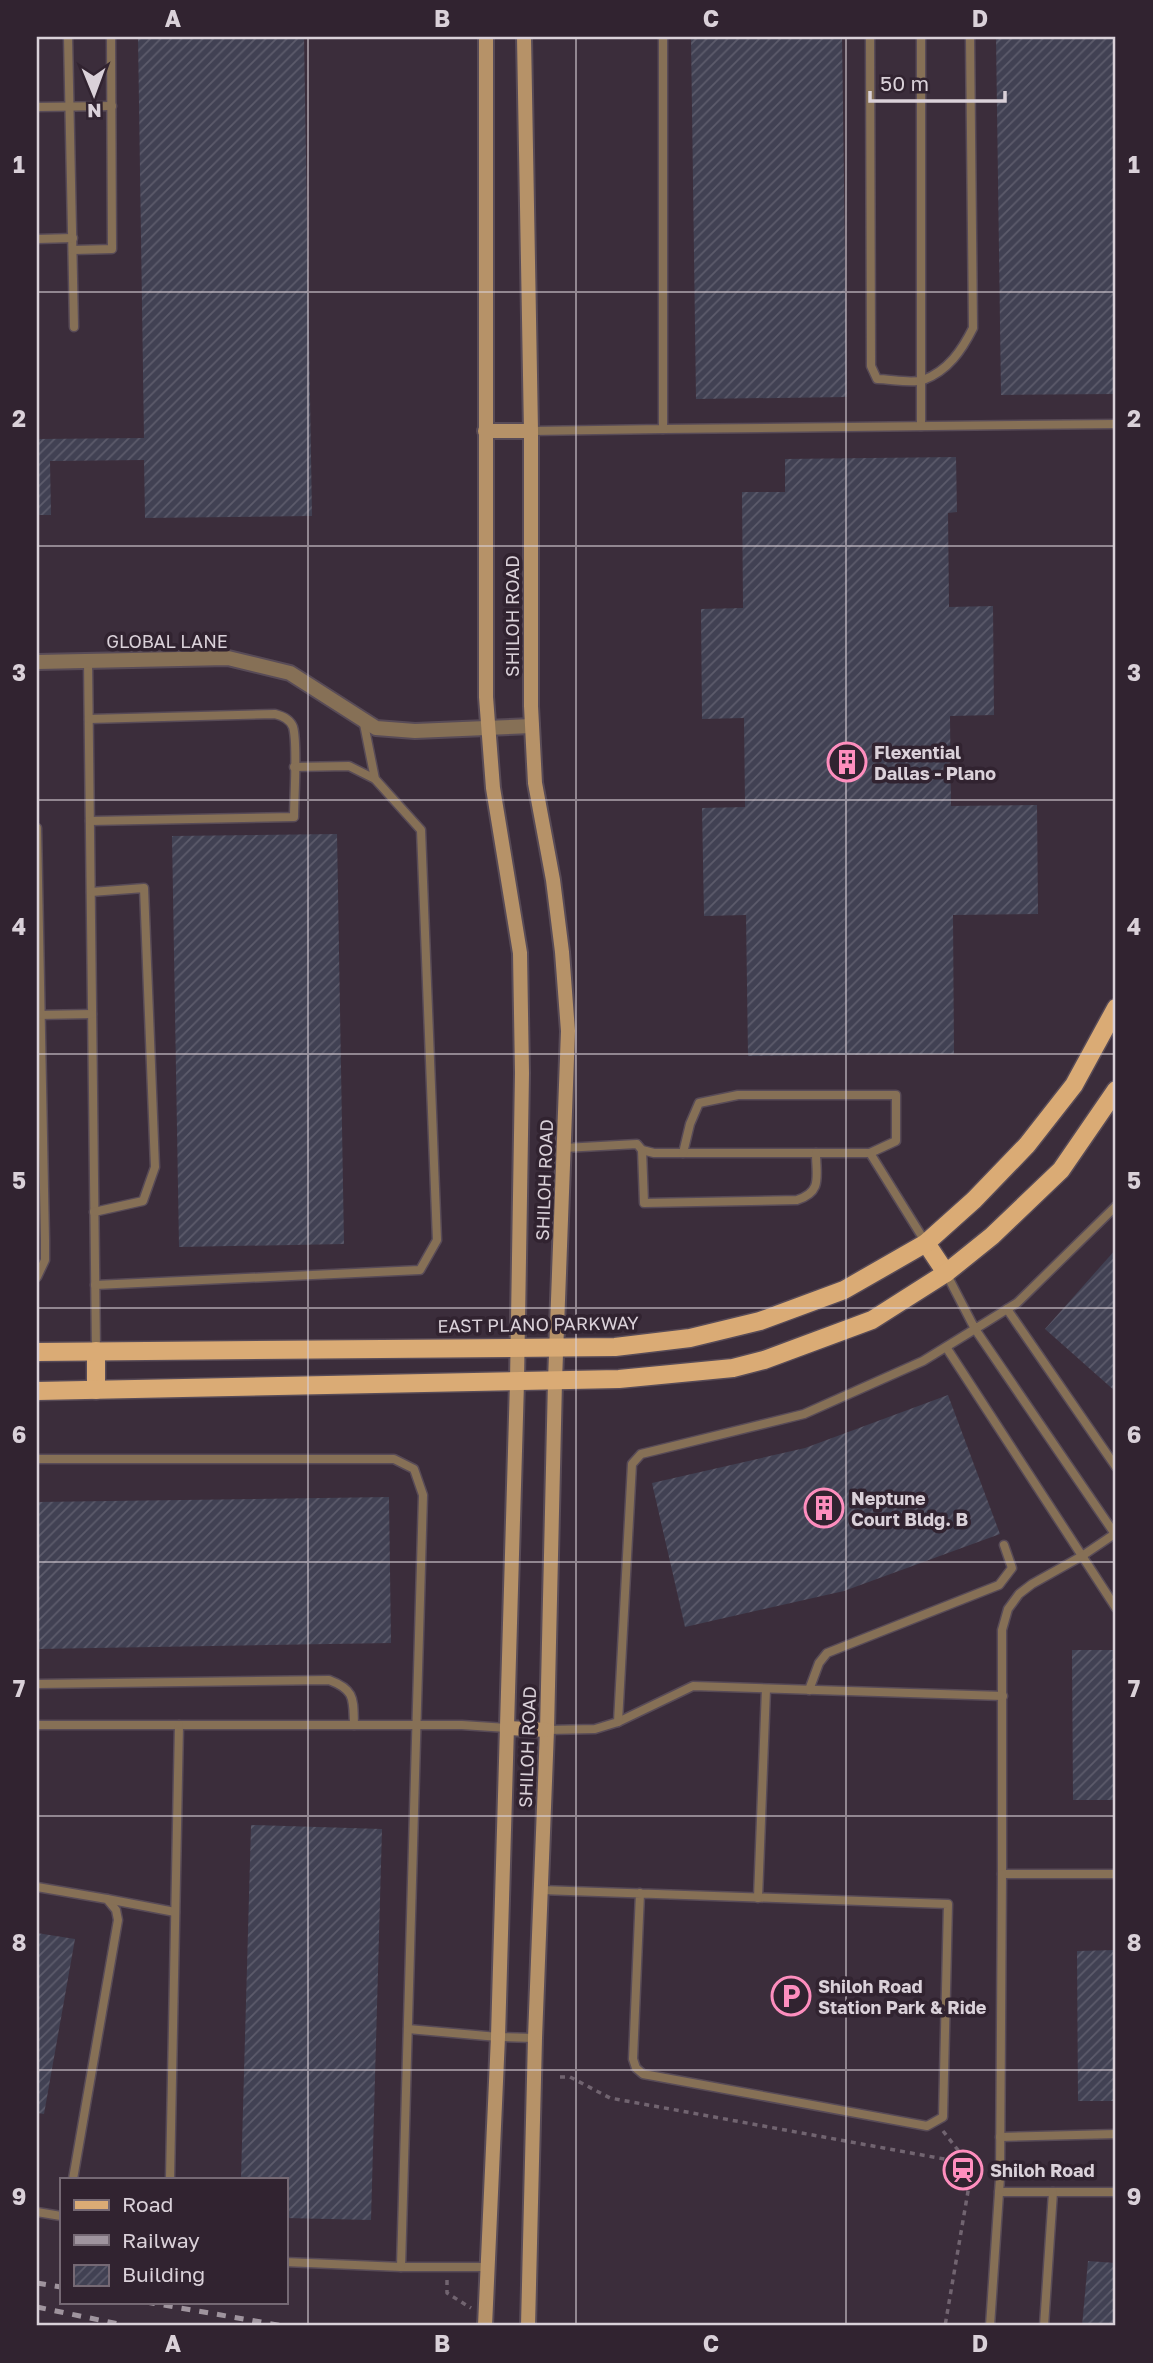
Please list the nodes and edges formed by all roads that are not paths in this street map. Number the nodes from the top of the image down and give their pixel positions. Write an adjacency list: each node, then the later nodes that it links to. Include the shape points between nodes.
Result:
1 (68, 37): 11 (lane)
2 (111, 37): 9 (lane)
3 (486, 37): 20 (main road, SHILOH ROAD)
4 (524, 37): 21 (main road, SHILOH ROAD)
5 (663, 37): 19 (lane)
6 (870, 37): 16 (lane, via 872,366 877,379)
7 (921, 37): 16 (lane)
8 (970, 37): 16 (lane, via 973,328 963,349 947,366)
9 (112, 106): 11 (lane); 14 (lane, via 112,249)
10 (37, 107): 11 (lane)
11 (70, 107): 12 (lane)
12 (73, 238): 13 (lane); 14 (lane)
13 (37, 239)
14 (73, 250): 15 (lane)
15 (74, 327)
16 (921, 381): 18 (lane)
17 (1116, 424): 18 (lane)
18 (921, 426): 19 (lane)
19 (663, 429): 21 (lane)
20 (485, 431): 21 (main road); 27 (main road, SHILOH ROAD)
21 (531, 431): 26 (main road, SHILOH ROAD)
22 (88, 661): 23 (street, GLOBAL LANE); 24 (lane); 25 (street, GLOBAL LANE, via 228,658 290,673)
23 (37, 662)
24 (89, 719): 28 (lane, via 275,713 293,728); 30 (lane)
25 (363, 719): 27 (street, GLOBAL LANE, via 376,727 415,731); 29 (lane)
26 (532, 726): 27 (street, GLOBAL LANE); 37 (main road, SHILOH ROAD, via 535,783 553,880 568,1031)
27 (488, 730): 50 (main road, SHILOH ROAD, via 520,953)
28 (295, 767): 29 (lane, via 349,766); 30 (lane, via 294,817)
29 (375, 779): 47 (lane, via 421,830 437,1240 420,1270)
30 (90, 821): 32 (lane)
31 (37, 828): 35 (lane)
32 (90, 892): 34 (lane); 43 (lane, via 144,888 155,1167 143,1201)
33 (1116, 1008): 44 (main road, EAST PLANO PARKWAY, via 1074,1085 1027,1145)
34 (92, 1014): 35 (lane); 43 (lane)
35 (38, 1015): 46 (lane, via 46,1240 45,1260)
36 (1116, 1090): 45 (main road, via 1061,1170)
37 (564, 1148): 38 (lane, via 637,1144); 51 (main road, SHILOH ROAD)
38 (642, 1150): 39 (lane); 40 (lane, via 644,1203 797,1200 810,1196 816,1187)
39 (683, 1153): 40 (lane); 41 (lane, via 699,1103 737,1095 896,1095 896,1141)
40 (816, 1153): 41 (lane)
41 (870, 1153): 44 (lane)
42 (1116, 1206): 48 (lane)
43 (94, 1213): 47 (lane)
44 (926, 1243): 45 (main road); 51 (main road, EAST PLANO PARKWAY, via 844,1290 760,1321 690,1338 615,1347)
45 (946, 1273): 49 (lane); 55 (main road, via 872,1320 764,1360 701,1372)
46 (37, 1277)
47 (95, 1284): 53 (lane)
48 (1007, 1309): 49 (lane); 60 (lane)
49 (975, 1329): 52 (lane); 61 (lane)
50 (517, 1347): 51 (main road, EAST PLANO PARKWAY); 53 (main road, EAST PLANO PARKWAY); 56 (main road, SHILOH ROAD)
51 (557, 1347): 55 (main road, SHILOH ROAD)
52 (946, 1347): 63 (lane); 69 (lane, via 804,1414 641,1454 632,1464)
53 (96, 1351): 54 (main road, EAST PLANO PARKWAY); 57 (main road)
54 (37, 1352)
55 (555, 1381): 56 (main road); 75 (main road, SHILOH ROAD)
56 (517, 1382): 57 (main road); 74 (main road, SHILOH ROAD)
57 (96, 1390): 58 (main road)
58 (37, 1391)
59 (37, 1459): 73 (lane, via 394,1459 414,1469 422,1494)
60 (1116, 1467)
61 (1116, 1533): 63 (lane)
62 (1004, 1545): 67 (lane, via 1012,1568 999,1585 827,1653)
63 (1082, 1556): 64 (lane); 68 (lane, via 1032,1584 1008,1609 1002,1630)
64 (1116, 1608)
65 (37, 1684): 72 (lane, via 329,1680 343,1685 353,1697)
66 (766, 1689): 67 (lane); 69 (lane, via 693,1686); 81 (lane)
67 (808, 1690): 68 (lane)
68 (1003, 1696): 76 (lane)
69 (618, 1722): 75 (lane, via 595,1729)
70 (37, 1725): 71 (lane)
71 (179, 1725): 72 (lane); 83 (lane)
72 (354, 1725): 73 (lane)
73 (416, 1725): 74 (lane); 84 (lane)
74 (507, 1728): 75 (main road); 85 (main road, SHILOH ROAD)
75 (547, 1730): 79 (main road, SHILOH ROAD)
76 (1002, 1874): 77 (lane); 88 (lane)
77 (1116, 1874)
78 (37, 1887): 82 (lane)
79 (541, 1890): 80 (lane); 86 (main road, SHILOH ROAD)
80 (640, 1893): 81 (lane); 81 (lane, via 634,2059 643,2074 927,2126 943,2117 948,1904)
81 (758, 1898)
82 (107, 1899): 83 (lane); 89 (lane, via 118,1920)
83 (175, 1912): 90 (lane)
84 (408, 2029): 85 (lane); 97 (lane)
85 (498, 2037): 86 (lane); 98 (main road, SHILOH ROAD)
86 (535, 2038): 100 (main road, SHILOH ROAD)
87 (1116, 2134): 88 (lane)
88 (1000, 2137): 91 (lane)
89 (73, 2178)
90 (170, 2178)
91 (999, 2192): 92 (lane); 101 (lane)
92 (1053, 2192): 93 (lane); 102 (lane)
93 (1116, 2192)
94 (37, 2212): 95 (lane)
95 (60, 2216)
96 (287, 2262): 97 (lane)
97 (401, 2267): 98 (lane)
98 (488, 2267): 99 (main road, SHILOH ROAD)
99 (485, 2326)
100 (528, 2326)
101 (990, 2326)
102 (1044, 2326)

